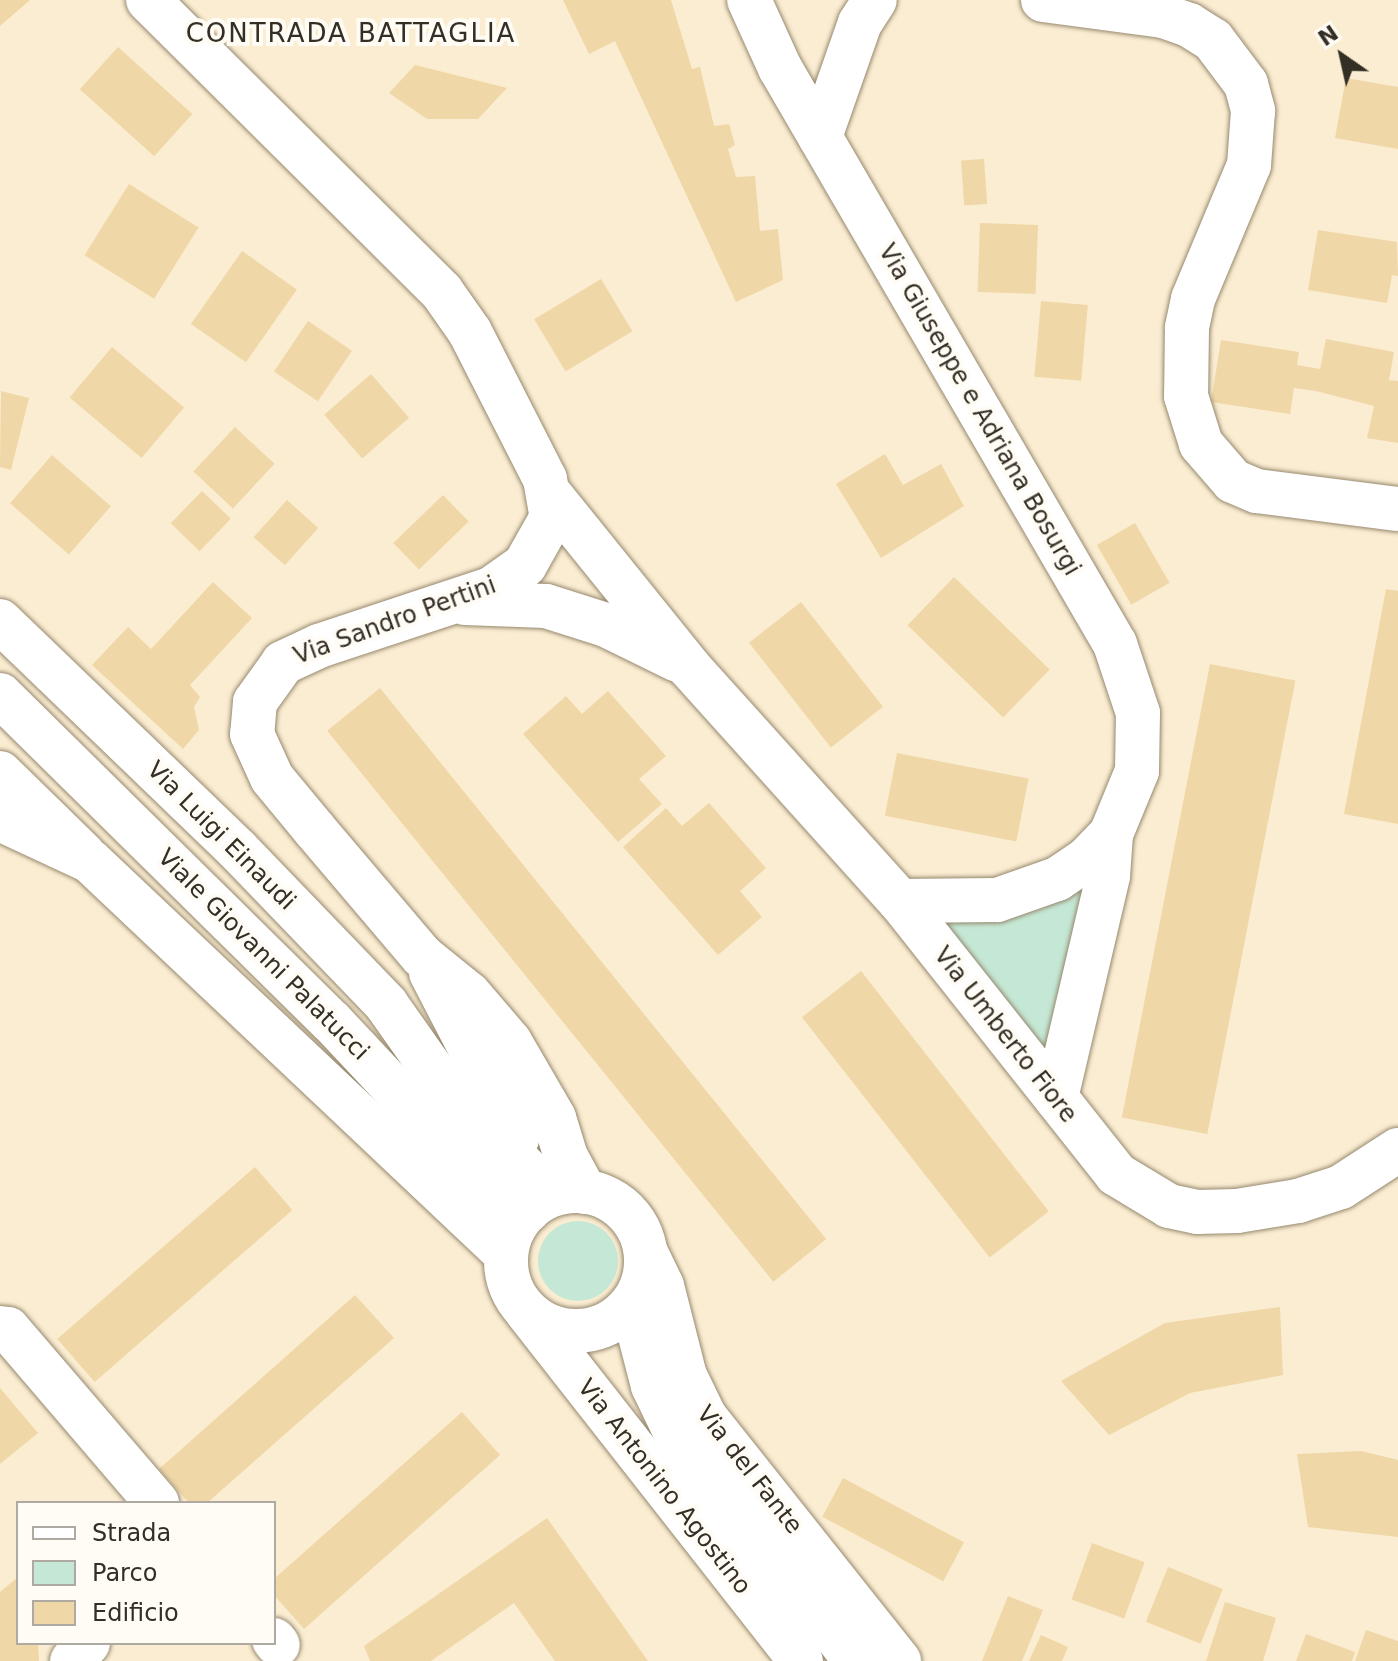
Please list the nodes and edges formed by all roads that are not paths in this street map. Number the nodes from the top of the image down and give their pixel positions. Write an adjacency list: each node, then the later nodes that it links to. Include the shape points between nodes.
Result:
1 (148, 0): 6 (street, via 442,292 470,332)
2 (749, 0): 5 (street, Via Giuseppe e Adriana Bosurgi, via 765,41)
3 (875, 0): 5 (street, via 860,23)
4 (1043, 0): 7 (street, via 1163,16 1189,25 1213,40 1246,84 1253,111 1249,165 1193,299 1187,328 1186,396 1201,444 1233,481 1283,497)
5 (820, 137): 14 (street, Via Giuseppe e Adriana Bosurgi, via 1129,677 1138,713 1137,771)
6 (552, 497): 8 (street, Via Sandro Pertini, via 548,533 525,565 491,589); 10 (street, Via Umberto Fiore)
7 (1398, 509)
8 (454, 603): 10 (street, Via Umberto Fiore, via 546,606 606,625); 17 (street, Via Sandro Pertini, via 298,654 269,675 253,717 257,749 272,778)
9 (0, 621): 18 (street, Via Luigi Einaudi, via 238,850 386,1004)
10 (689, 667): 16 (street, Via Umberto Fiore)
11 (0, 695): 22 (street, Viale Giovanni Palatucci, via 331,1021 473,1173)
12 (0, 773): 15 (street, Viale Giovanni Palatucci)
13 (0, 819): 15 (street)
14 (1111, 834): 16 (street, Via Giuseppe e Adriana Bosurgi, via 1087,859 1025,893 997,900); 20 (street, Via Giuseppe e Adriana Bosurgi, via 1108,876)
15 (90, 861): 23 (street, Viale Giovanni Palatucci)
16 (900, 901): 20 (street, Via Umberto Fiore)
17 (422, 956): 19 (street); 22 (street, via 469,994 510,1042 554,1118)
18 (431, 1061): 19 (street); 22 (street, Via Luigi Einaudi, via 441,1082)
19 (485, 1080): 22 (street, via 525,1098)
20 (1056, 1098): 21 (street, Via Umberto Fiore, via 1116,1174 1169,1206 1197,1212 1298,1201 1365,1176)
21 (1398, 1150)
22 (541, 1184): 23 (street); 24 (street, via 585,1192 620,1206 634,1220)
23 (506, 1254): 26 (street, via 514,1295)
24 (647, 1255): 25 (street, via 641,1289); 33 (street, Via del Fante, via 662,1286 685,1376 705,1417)
25 (632, 1305): 26 (street, via 593,1330 558,1328); 32 (street, Via Antonino Agostino, via 653,1386 676,1434)
26 (527, 1312): 30 (street, Via Antonino Agostino)
27 (0, 1328): 28 (street, via 8,1329)
28 (155, 1501)
29 (86, 1645): 31 (street)
30 (790, 1655)
31 (72, 1661)
32 (856, 1661)
33 (899, 1661)

